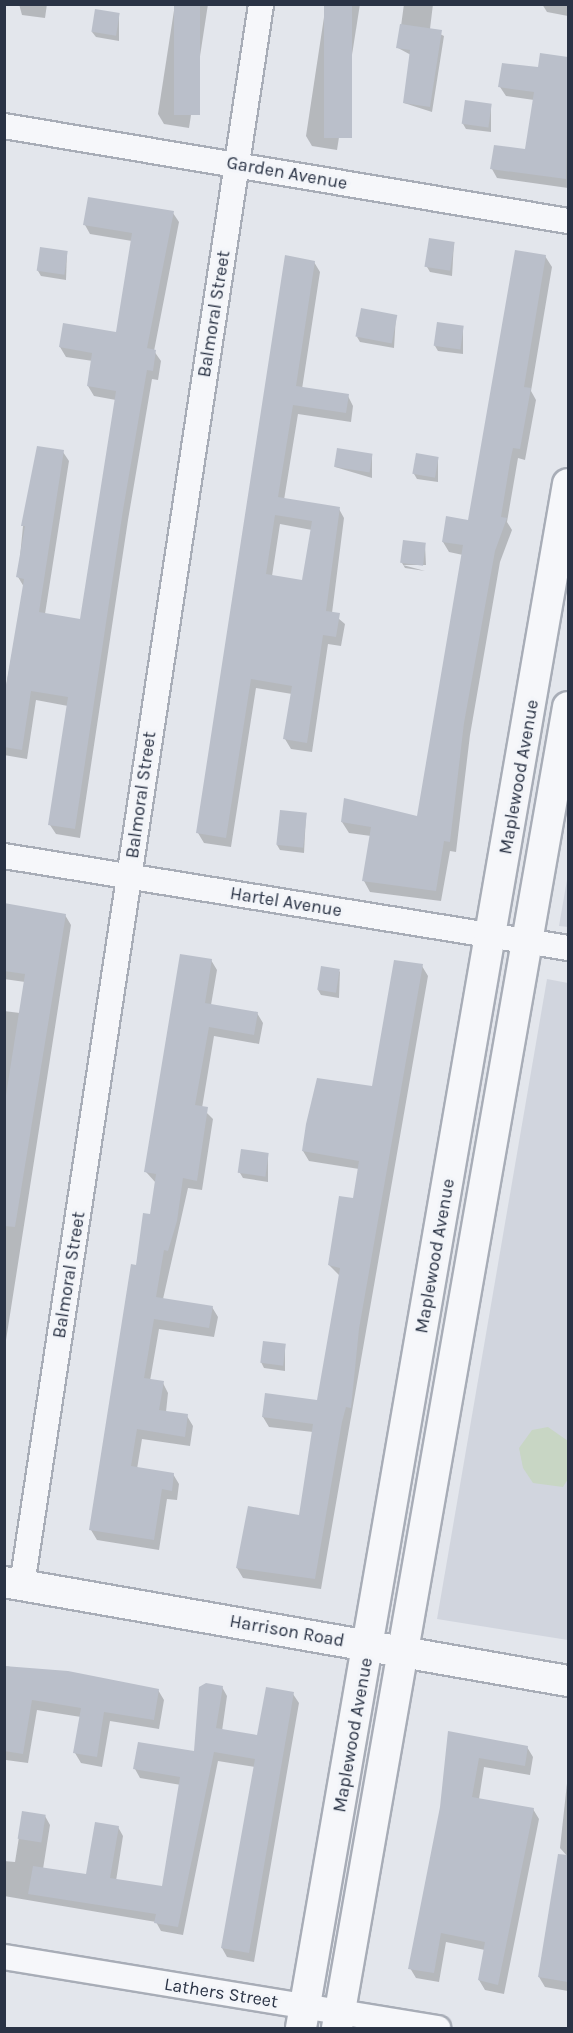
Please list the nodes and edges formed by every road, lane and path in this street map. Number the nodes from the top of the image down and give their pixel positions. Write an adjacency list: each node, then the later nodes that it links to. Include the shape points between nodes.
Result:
1 (261, 4): 3 (street, Balmoral Street)
2 (4, 126): 3 (street, Garden Avenue)
3 (237, 165): 4 (street, Garden Avenue); 9 (street, Balmoral Street)
4 (568, 221)
5 (568, 485): 6 (street, Maplewood Avenue)
6 (532, 707): 7 (street); 10 (street, Maplewood Avenue)
7 (568, 710): 11 (street, Maplewood Avenue)
8 (4, 856): 9 (street, Hartel Avenue)
9 (129, 877): 10 (street, Hartel Avenue); 13 (street, Balmoral Street)
10 (489, 935): 11 (street, Hartel Avenue); 14 (street, Maplewood Avenue)
11 (528, 941): 12 (street, Hartel Avenue); 15 (street, Maplewood Avenue)
12 (568, 948)
13 (13, 1583): 14 (street, Harrison Road)
14 (369, 1648): 15 (street, Harrison Road); 18 (street, Maplewood Avenue)
15 (400, 1652): 16 (street, Harrison Road); 19 (street, Maplewood Avenue)
16 (568, 1681)
17 (4, 1958): 18 (street, Lathers Street)
18 (303, 2017): 19 (street, Lathers Street)
19 (339, 2020): 20 (street, Lathers Street)
20 (438, 2028)

